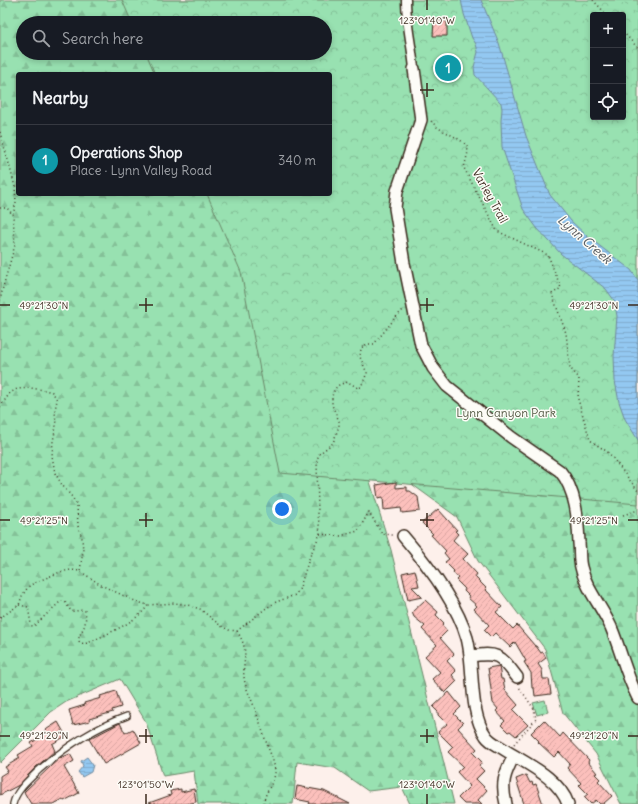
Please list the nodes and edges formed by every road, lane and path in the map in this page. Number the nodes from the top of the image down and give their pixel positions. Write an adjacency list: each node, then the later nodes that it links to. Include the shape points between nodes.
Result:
1 (406, 0): 6 (street)
2 (593, 0): 3 (path)
3 (604, 12)
4 (626, 35): 5 (path)
5 (638, 48)
6 (414, 69): 12 (street, via 421,120 397,191 395,208)
7 (431, 121): 14 (path, Varley Trail, via 466,145 468,152 464,168 497,231 548,255 561,288 552,294 566,333 570,368 579,378 578,399 590,440 609,453)
8 (0, 132): 10 (path, via 15,187 16,202)
9 (0, 208): 10 (path, via 7,208)
10 (13, 215): 11 (path, via 15,246)
11 (0, 301)
12 (413, 306): 17 (path, via 402,310 374,344 367,344 361,348 360,357 366,372 361,387 358,388 348,382 337,386 334,391 332,405 340,421 339,426 333,443 319,454 317,460); 27 (street, via 421,345 440,378 457,395 566,478 575,510 581,567 610,626 629,681)
13 (0, 407): 20 (path, via 10,392 18,389 30,388 52,392 57,400 52,456 55,473 76,505 83,551)
14 (638, 491)
15 (638, 510): 16 (path)
16 (623, 515)
17 (320, 534): 18 (path, via 340,536 358,531 369,512); 24 (path, via 295,595 276,602)
18 (382, 534)
19 (403, 536): 25 (street, via 422,558 453,606 467,638)
20 (80, 571): 21 (path, via 101,585 137,602); 22 (path, via 60,572 34,584 22,596)
21 (148, 604): 22 (path, via 140,615 114,631 84,644 78,636 84,626 85,611 71,611 65,602 61,601 34,626 31,624 28,607); 24 (path, via 188,605 200,609 221,626)
22 (19, 605): 23 (path)
23 (0, 618)
24 (237, 631): 31 (path, via 245,648 246,686 274,763 274,781)
25 (470, 656): 26 (street, via 494,654 501,658); 29 (street, via 477,716 481,728 487,737)
26 (517, 677): 29 (path, via 517,683 534,709 536,719)
27 (638, 698)
28 (127, 716): 30 (lane, via 98,728 58,753 28,780)
29 (511, 754): 32 (street, via 503,781); 33 (street, via 553,781)
30 (13, 804)
31 (264, 804)
32 (506, 804)
33 (568, 804)

